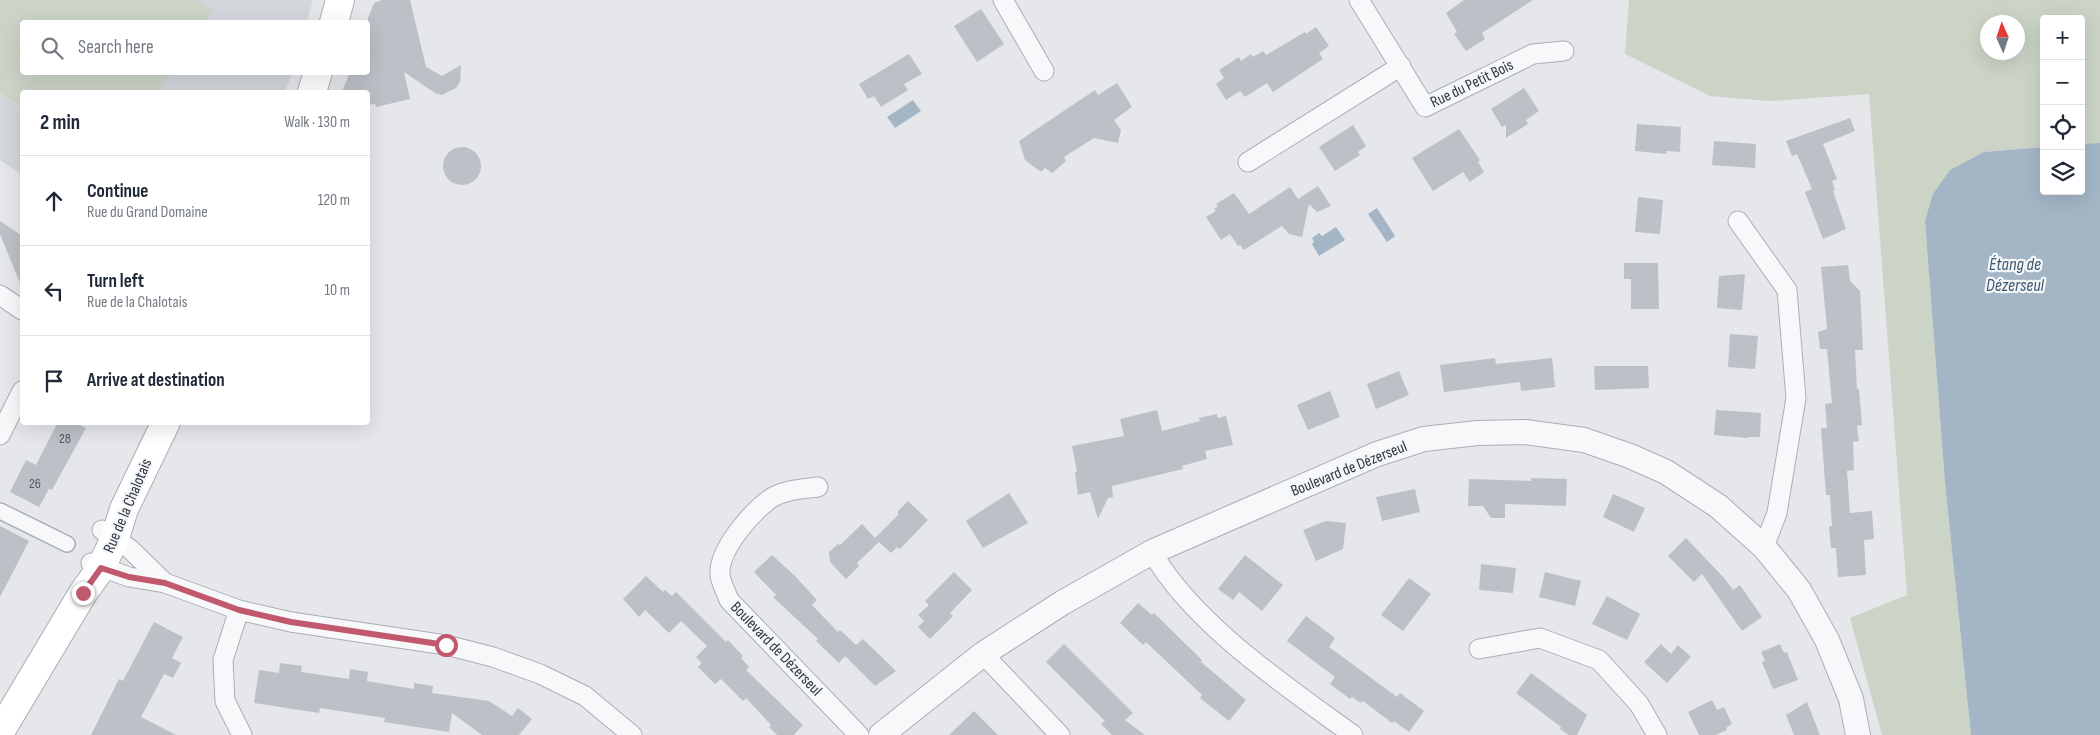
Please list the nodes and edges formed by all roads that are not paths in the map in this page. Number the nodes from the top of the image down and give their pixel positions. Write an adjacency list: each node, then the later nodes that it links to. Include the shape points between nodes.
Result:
1 (340, 0): 4 (main road)
2 (1003, 0): 7 (street)
3 (1359, 0): 6 (street, Rue du Petit Bois)
4 (335, 20)
5 (1564, 51): 6 (street, Rue du Petit Bois, via 1533,54 1425,107)
6 (1401, 66): 10 (street)
7 (1044, 71)
8 (317, 75): 9 (main road)
9 (313, 90)
10 (1248, 162)
11 (1738, 221): 22 (street, via 1787,290 1796,398 1777,513)
12 (0, 295): 13 (street)
13 (20, 309)
14 (20, 395): 17 (street)
15 (149, 425): 20 (main road, Rue de la Chalotais, via 114,490)
16 (165, 425): 20 (main road, Rue de la Chalotais, via 124,509)
17 (0, 435)
18 (818, 487): 32 (street, Boulevard de Dézerseul, via 770,498 728,545 720,574 728,600)
19 (0, 511): 21 (street)
20 (108, 534): 24 (main road, Rue de la Chalotais); 25 (street)
21 (67, 544)
22 (1764, 547): 23 (street, Boulevard de Dézerseul, via 1718,506 1666,472 1584,440 1525,432 1477,433 1414,442 1377,454); 37 (street, Boulevard de Dézerseul, via 1799,590 1827,640 1851,699)
23 (1152, 552): 28 (street, Boulevard de Dézerseul, via 1062,603); 35 (street, via 1199,612 1268,673)
24 (95, 565): 25 (street, via 129,577); 29 (main road, Rue de la Chalotais, via 83,593)
25 (165, 583): 26 (street)
26 (239, 610): 30 (street, via 223,660 226,702); 31 (street, via 291,622 446,645 493,657 540,674 585,696)
27 (1479, 649): 36 (street, via 1540,638 1599,660 1639,704)
28 (983, 654): 33 (street, Boulevard de Dézerseul); 34 (street)
29 (5, 724)
30 (242, 735)
31 (632, 735)
32 (859, 735)
33 (881, 735)
34 (1060, 735)
35 (1353, 735)
36 (1657, 735)
37 (1858, 735)

